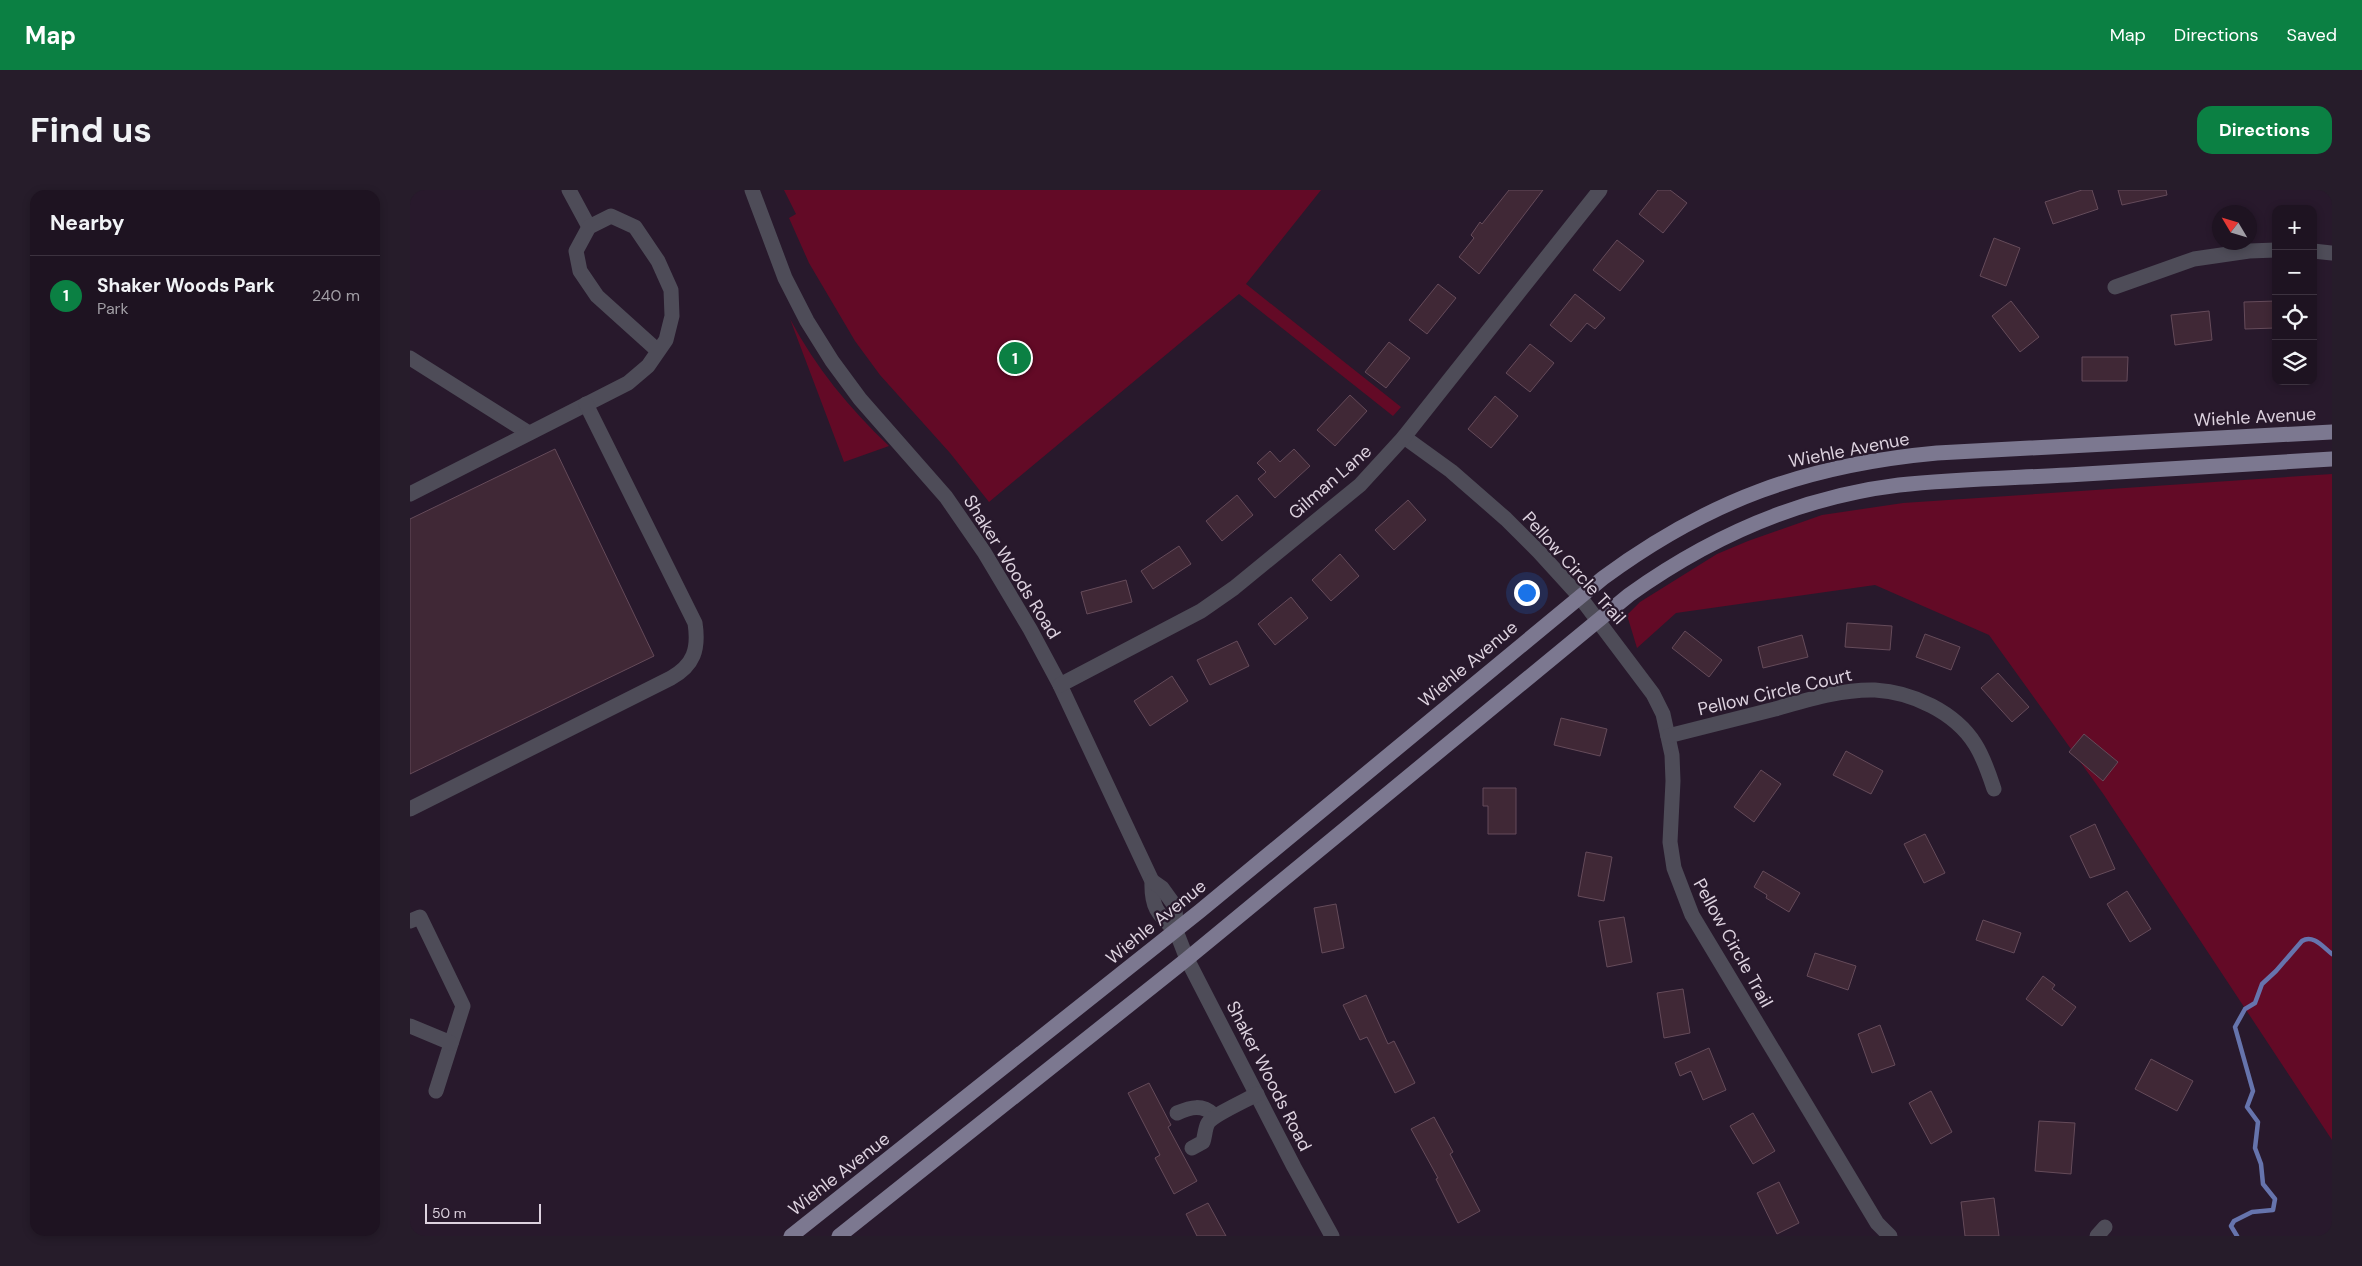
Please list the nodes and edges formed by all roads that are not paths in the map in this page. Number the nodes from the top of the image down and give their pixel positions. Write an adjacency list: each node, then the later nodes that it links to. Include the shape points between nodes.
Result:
1 (569, 190): 4 (street)
2 (752, 190): 19 (street, Shaker Woods Road, via 785,278 827,353 860,399 946,497 979,544)
3 (1600, 190): 14 (street, Gilman Lane)
4 (589, 227): 9 (street, via 576,251 580,271 597,296); 9 (street, via 611,216 635,227 658,261 671,290 672,316 666,340)
5 (2272, 250): 8 (street, via 2194,259)
6 (2317, 252): 7 (street)
7 (2332, 253)
8 (2115, 288)
9 (658, 352): 11 (street, via 628,384)
10 (410, 358): 13 (street)
11 (586, 404): 13 (street); 22 (street, via 695,623 698,640 693,656 684,670 671,678)
12 (2332, 432): 17 (main road, Wiehle Avenue, via 1937,453 1830,469 1776,484 1691,520 1630,558)
13 (529, 433): 16 (street)
14 (1404, 437): 17 (street, Pellow Circle Trail, via 1451,471 1506,519); 19 (street, Gilman Lane, via 1360,485 1234,588 1201,611)
15 (2332, 459): 18 (main road, via 1899,485 1826,499 1782,512 1714,542 1656,576)
16 (410, 494)
17 (1580, 597): 18 (street, Pellow Circle Trail); 24 (main road, Wiehle Avenue)
18 (1598, 621): 20 (street, Pellow Circle Trail, via 1653,694 1663,714); 25 (main road)
19 (1060, 686): 24 (street, Shaker Woods Road, via 1152,881 1151,900 1160,917)
20 (1668, 736): 21 (street, Pellow Circle Court, via 1823,696 1875,690 1921,701 1960,726 1984,760); 36 (street, Pellow Circle Trail, via 1673,781 1670,842 1674,868 1692,915 1877,1223)
21 (1994, 789)
22 (410, 809)
23 (410, 921): 27 (street, via 420,917 463,1006)
24 (1176, 931): 25 (street, Shaker Woods Road); 33 (main road, Wiehle Avenue)
25 (1187, 959): 29 (street, Shaker Woods Road); 34 (main road)
26 (410, 1026): 27 (street)
27 (452, 1043): 28 (street)
28 (436, 1091)
29 (1257, 1094): 31 (street); 35 (street, Shaker Woods Road)
30 (1177, 1113): 31 (street, via 1190,1107 1201,1107)
31 (1214, 1115): 32 (street, via 1207,1124 1202,1142)
32 (1192, 1148)
33 (791, 1236)
34 (839, 1236)
35 (1332, 1236)
36 (1890, 1236)

